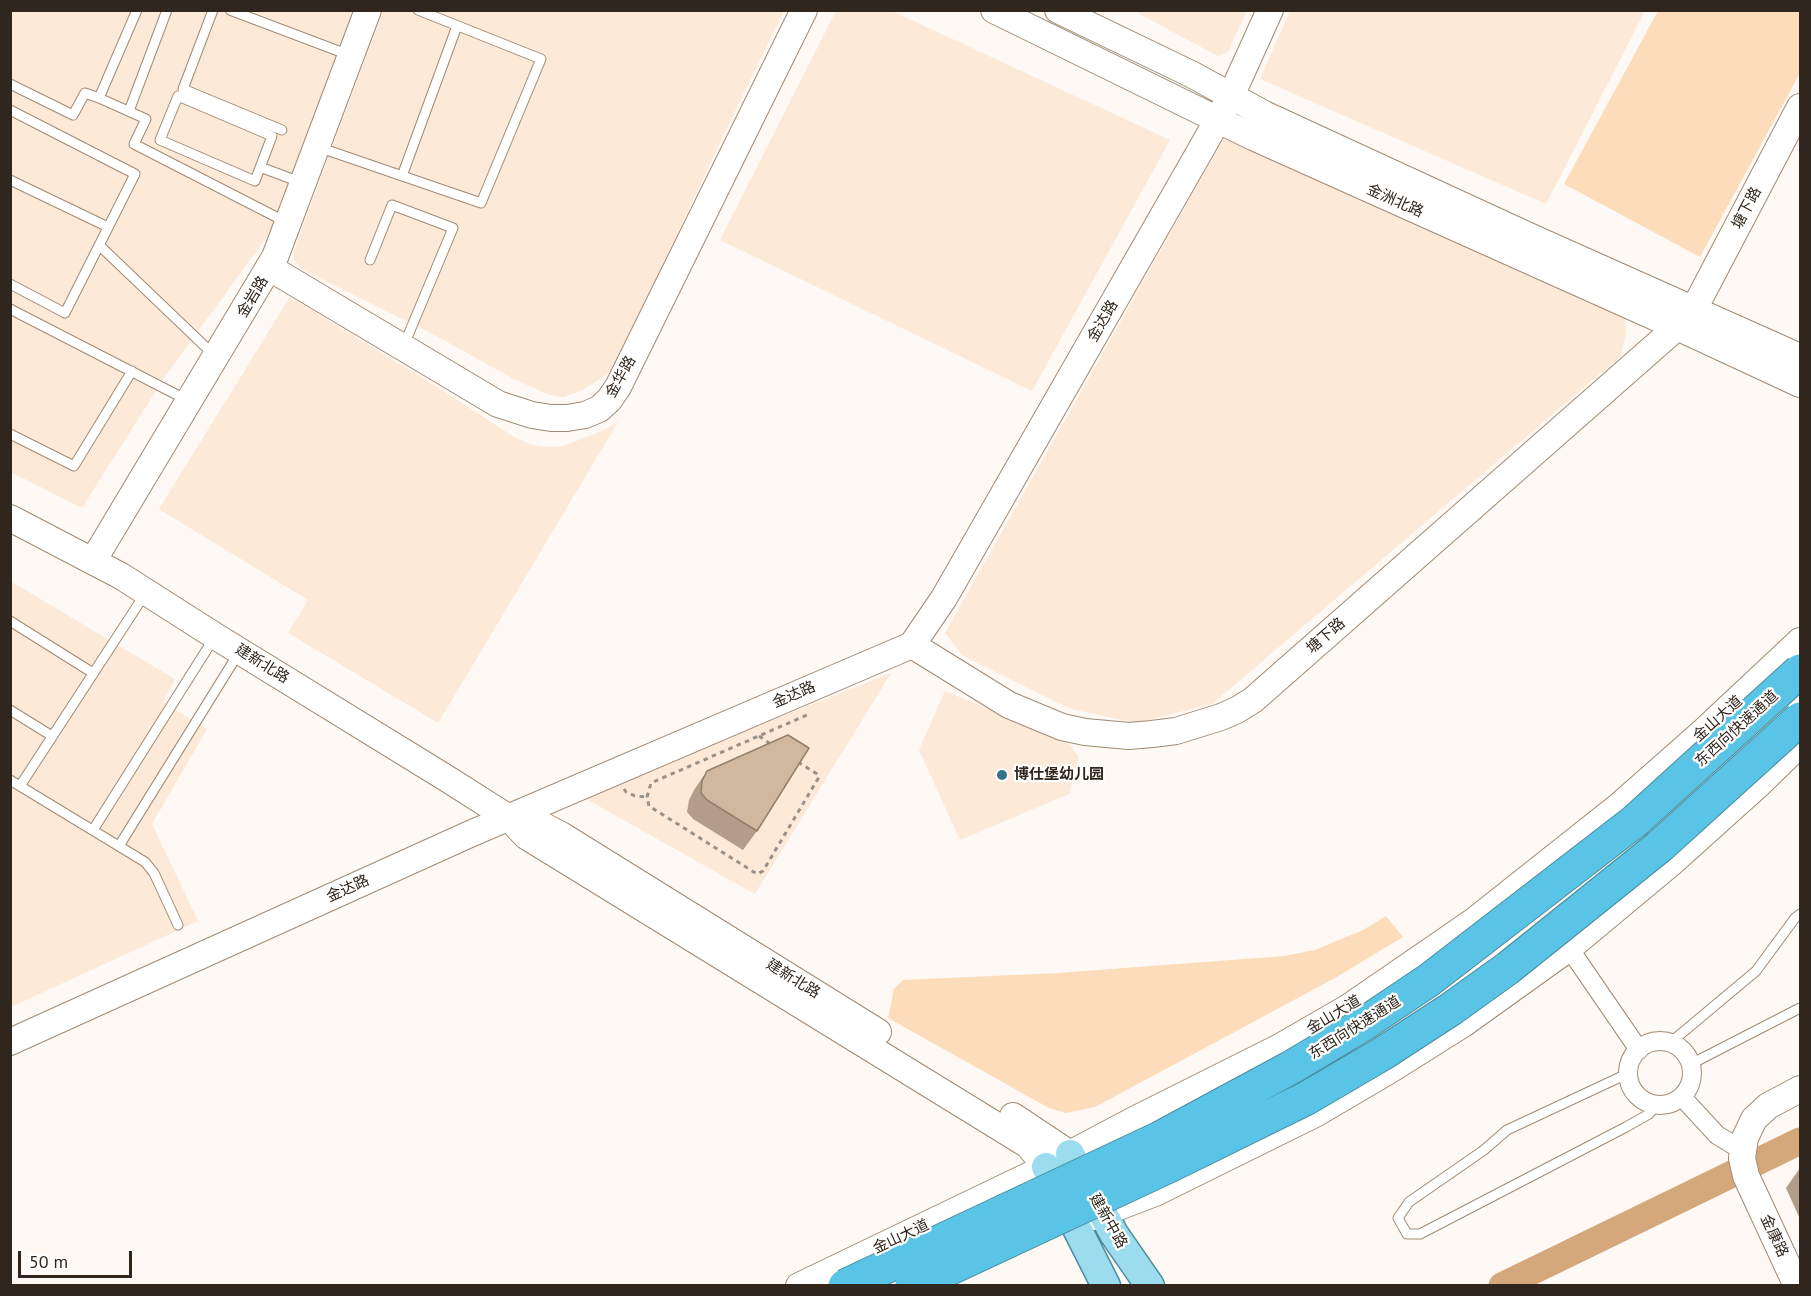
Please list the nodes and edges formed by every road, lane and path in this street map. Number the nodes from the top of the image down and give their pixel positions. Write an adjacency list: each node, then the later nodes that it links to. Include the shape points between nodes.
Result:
1 (137, 10): 15 (lane)
2 (167, 10): 17 (lane)
3 (213, 10): 20 (lane, via 183,89)
4 (230, 10): 12 (lane)
5 (368, 10): 12 (main road, 金岩路)
6 (418, 10): 11 (lane)
7 (804, 10): 34 (main road, 金华路, via 618,387 599,409 567,418 516,411)
8 (994, 10): 19 (main road, 金洲北路)
9 (1058, 10): 14 (main road, 金洲北路)
10 (1270, 10): 14 (main road, 金达路)
11 (457, 26): 23 (lane); 23 (lane, via 541,59 481,203)
12 (350, 55): 21 (main road, 金岩路)
13 (10, 84): 15 (lane, via 73,116 85,93)
14 (1231, 96): 19 (main road, 金达路); 33 (main road, 金洲北路, via 1531,237)
15 (99, 98): 17 (lane)
16 (1800, 107): 33 (main road, 塘下路)
17 (129, 111): 26 (lane, via 146,119 134,144)
18 (11, 112): 27 (lane, via 135,174)
19 (1217, 120): 33 (main road, 金洲北路); 46 (main road, 金达路, via 944,598)
20 (282, 130)
21 (317, 146): 23 (lane); 25 (main road, 金岩路)
22 (260, 167): 22 (lane, via 255,181 160,140 178,96 272,136); 25 (lane)
23 (402, 176)
24 (10, 180): 27 (lane)
25 (303, 183): 26 (main road, 金岩路)
26 (289, 223): 30 (main road, 金岩路)
27 (108, 227): 28 (lane)
28 (99, 245): 31 (lane, via 64,313); 35 (lane)
29 (370, 260): 34 (lane, via 393,205 453,228)
30 (270, 268): 34 (main road, 金华路); 35 (main road, 金岩路)
31 (10, 284)
32 (10, 309): 37 (lane)
33 (1686, 318): 36 (main road, 金洲北路); 38 (main road, 金洲北路); 46 (main road, 塘下路, via 1253,700 1221,717 1152,734 1085,732 1009,705)
34 (403, 348)
35 (216, 357): 39 (main road, 金岩路)
36 (1800, 357)
37 (132, 371): 39 (lane); 40 (lane, via 74,466)
38 (1800, 384)
39 (190, 401): 42 (main road, 金岩路)
40 (10, 434)
41 (10, 518): 42 (main road, 建新北路)
42 (93, 561): 43 (main road, 建新北路)
43 (147, 592): 45 (main road, 建新北路); 49 (lane)
44 (10, 621): 49 (lane)
45 (215, 636): 47 (main road, 建新北路); 61 (lane)
46 (912, 645): 60 (main road, 金达路)
47 (240, 650): 60 (main road, 建新北路); 62 (lane)
48 (1797, 658): 76 (main road, 金山大道, via 1704,731 1619,806 1418,961 1278,1048); 81 (highway, 东西向快速通道, bridge, via 1635,820 1448,966 1362,1025 1160,1138)
49 (93, 673): 53 (lane)
50 (10, 710): 53 (lane)
51 (807, 715): 54 (path)
52 (1800, 719): 82 (highway, bridge, via 1660,846 1508,968 1382,1054 1307,1098)
53 (52, 736): 59 (lane)
54 (759, 736): 56 (path); 57 (path, via 651,783 649,806 757,874 763,871 819,777)
55 (1800, 744): 65 (main road, via 1671,863)
56 (777, 748)
57 (795, 760)
58 (10, 780): 59 (lane)
59 (20, 786): 61 (lane)
60 (509, 818): 67 (main road, 金达路); 76 (main road, 建新北路, via 544,826 561,835); 77 (main road, 建新北路, via 526,836 1028,1145)
61 (93, 830): 62 (lane)
62 (119, 846): 64 (lane, via 145,862 154,873)
63 (1800, 914): 68 (lane, via 1756,971)
64 (178, 925)
65 (1569, 948): 69 (street); 78 (main road, via 1463,1024 1315,1114 1155,1193)
66 (1800, 1008): 70 (lane)
67 (10, 1042)
68 (1670, 1043): 69 (street, via 1648,1043); 70 (street, via 1688,1056)
69 (1639, 1050): 71 (street)
70 (1691, 1064): 73 (street, via 1689,1088)
71 (1629, 1073): 74 (street, via 1637,1095); 74 (lane, via 1507,1130 1485,1150 1409,1202 1398,1218 1407,1234 1420,1234 1626,1127)
72 (1800, 1089): 75 (main road, via 1761,1112 1748,1128)
73 (1682, 1097): 74 (street); 75 (street, via 1718,1135)
74 (1657, 1105)
75 (1743, 1150): 86 (main road, 金康路, via 1743,1166)
76 (1070, 1154): 77 (main road, 金山大道); 78 (main road, 建新中路)
77 (1046, 1167): 79 (main road, 建新中路); 80 (main road, 金山大道)
78 (1103, 1213): 79 (main road); 85 (main road, 建新中路)
79 (1075, 1224): 83 (main road); 84 (main road, 建新中路)
80 (799, 1286)
81 (845, 1286)
82 (912, 1286)
83 (942, 1286)
84 (1106, 1286)
85 (1150, 1286)
86 (1797, 1286)

